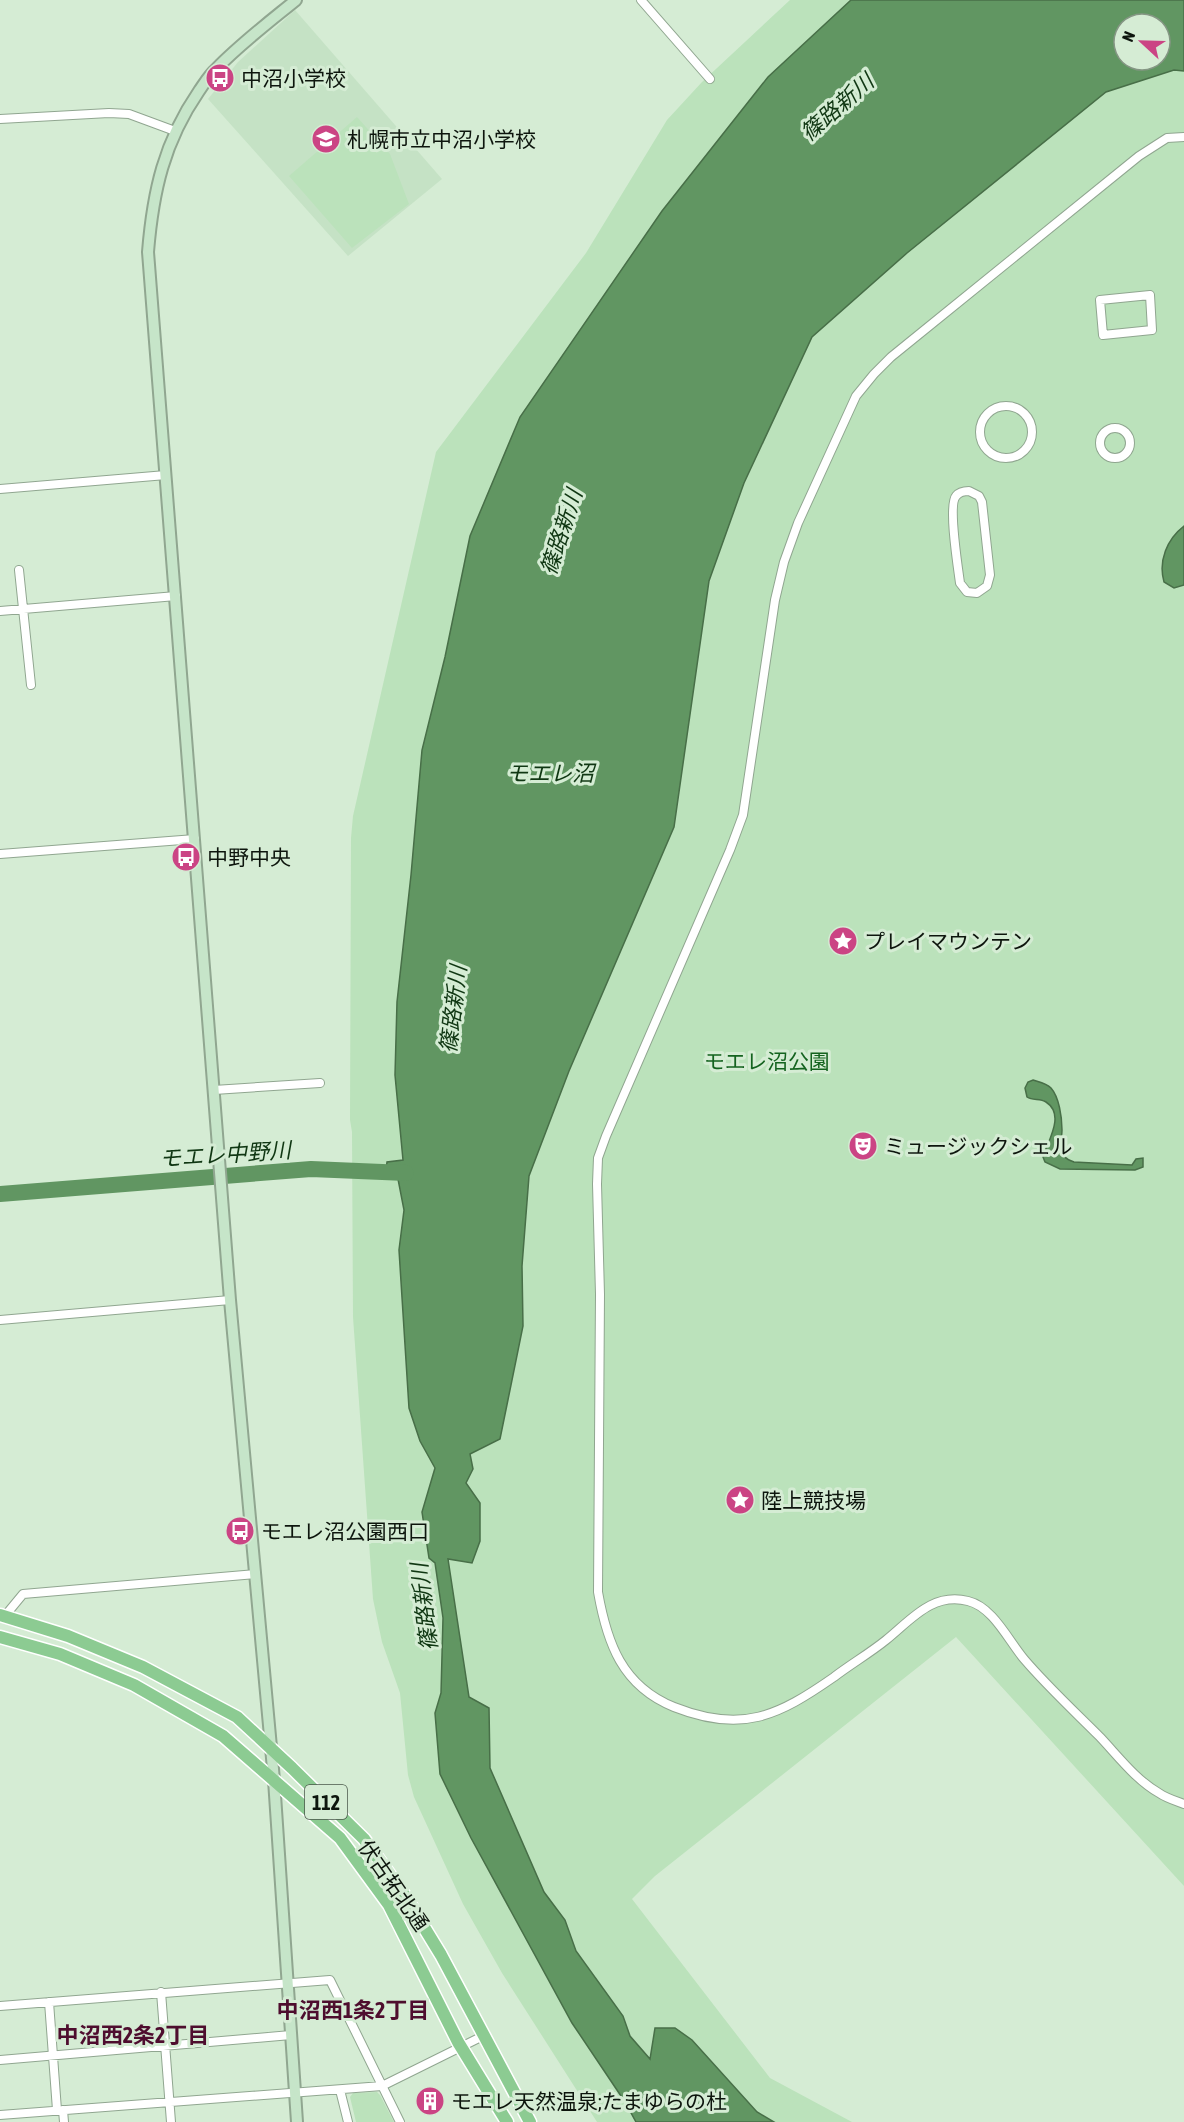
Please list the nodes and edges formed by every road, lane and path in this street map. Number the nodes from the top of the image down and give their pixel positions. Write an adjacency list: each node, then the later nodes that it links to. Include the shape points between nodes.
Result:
1 (296, 0): 5 (street, via 214,71)
2 (641, 0): 3 (street)
3 (710, 80)
4 (0, 118): 5 (street, via 129,114)
5 (175, 131): 10 (street, via 151,214 148,252)
6 (1184, 137): 29 (street, via 1167,138 1140,156 891,357 856,396 784,562 743,815 606,1136 598,1158 597,1178 598,1592 604,1627 627,1672 657,1698 682,1710 711,1719 755,1718 801,1700 933,1602 969,1601 987,1612 1024,1660 1137,1776 1159,1794)
7 (1152, 330): 7 (street, via 1103,335 1100,300 1150,295)
8 (1118, 427): 8 (street, via 1104,432 1100,441 1106,454 1115,458 1128,452 1131,442 1127,432)
9 (1032, 432): 9 (street, via 1023,413 1004,406 986,416 980,436 990,453 1008,458 1025,450)
10 (166, 475): 11 (street); 14 (street)
11 (0, 489)
12 (19, 570): 15 (street)
13 (990, 575): 13 (street, via 982,502 975,493 962,492 952,508 960,583 967,591 977,593 987,586)
14 (176, 596): 15 (street); 18 (street)
15 (23, 609): 16 (street); 17 (street)
16 (0, 611)
17 (32, 685)
18 (195, 839): 19 (street); 21 (street)
19 (0, 854)
20 (320, 1083): 21 (street)
21 (214, 1090): 22 (street)
22 (230, 1300): 23 (street); 24 (street)
23 (0, 1320)
24 (256, 1574): 25 (street, via 22,1594); 27 (street)
25 (2, 1616): 27 (main road, 伏古拓北通 / 112, via 68,1636 143,1667 237,1717)
26 (0, 1637): 28 (main road, 伏古拓北通 / 112, via 60,1654 134,1685 223,1736)
27 (271, 1749): 28 (street); 35 (main road, 伏古拓北通 / 112, via 371,1848 435,1945)
28 (274, 1780): 30 (street); 37 (main road, 伏古拓北通 / 112, via 340,1838 389,1905)
29 (1184, 1804)
30 (287, 1982): 31 (street); 34 (street); 40 (street, via 330,1980)
31 (161, 1992): 32 (street); 36 (street)
32 (49, 2001): 33 (street); 38 (street)
33 (0, 2006)
34 (291, 2035): 36 (street); 42 (street)
35 (483, 2036): 37 (street); 52 (main road, 伏古拓北通 / 112)
36 (165, 2045): 38 (street); 43 (street)
37 (461, 2047): 40 (street); 51 (main road, 伏古拓北通 / 112)
38 (53, 2055): 39 (street); 44 (street)
39 (0, 2060)
40 (382, 2086): 41 (street); 50 (street)
41 (340, 2090): 42 (street); 49 (street)
42 (295, 2092): 43 (street); 48 (street)
43 (170, 2102): 44 (street); 47 (street)
44 (60, 2110): 45 (street); 46 (street)
45 (0, 2115)
46 (64, 2122)
47 (171, 2122)
48 (297, 2122)
49 (348, 2122)
50 (400, 2122)
51 (507, 2122)
52 (530, 2122)

